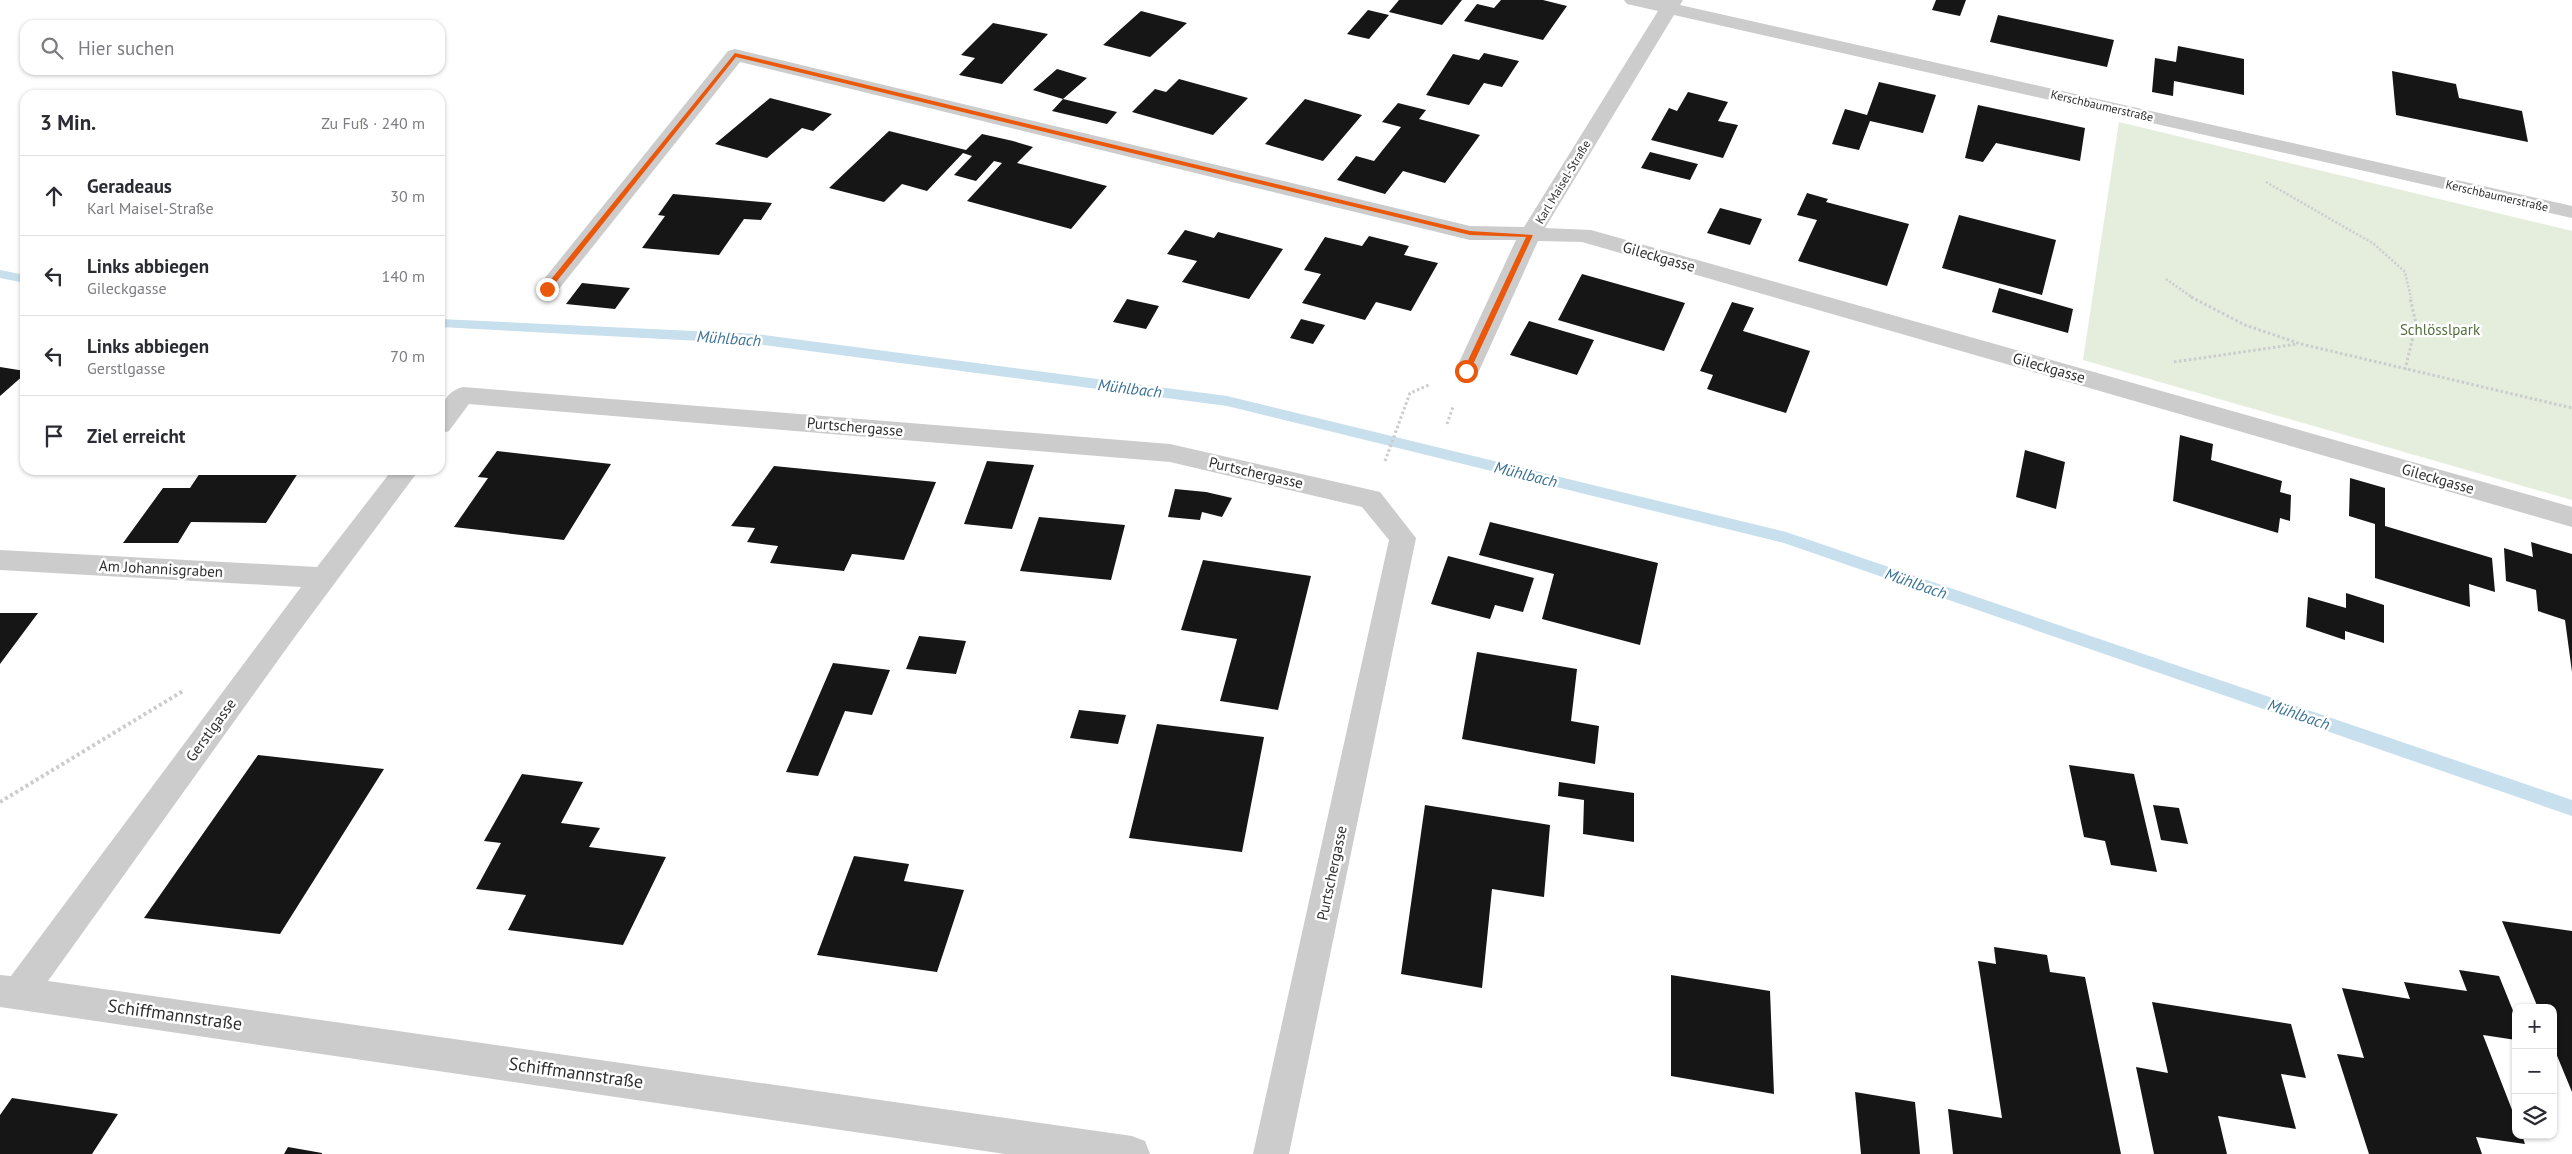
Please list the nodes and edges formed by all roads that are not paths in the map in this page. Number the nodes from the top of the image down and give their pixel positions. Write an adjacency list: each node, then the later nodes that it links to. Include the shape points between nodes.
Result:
1 (1633, 0): 2 (street, Kerschbaumerstraße)
2 (1672, 4): 3 (street, Kerschbaumerstraße, via 2223,134); 4 (street, Karl Maisel-Straße)
3 (2572, 212)
4 (1530, 235): 5 (street, Gileckgasse, via 1470,233 735,55); 6 (street, Karl Maisel-Straße); 9 (street, Gileckgasse, via 1583,236)
5 (547, 289)
6 (1466, 371)
7 (445, 418): 14 (street, Purtschergasse, via 463,395 1170,453 1371,499 1403,538)
8 (402, 475): 11 (street, Gerstlgasse)
9 (2572, 517)
10 (0, 560): 11 (street, Am Johannisgraben)
11 (322, 578): 12 (street, Gerstlgasse)
12 (10, 992): 13 (street, Schiffmannstraße)
13 (1132, 1154)
14 (1271, 1154)

